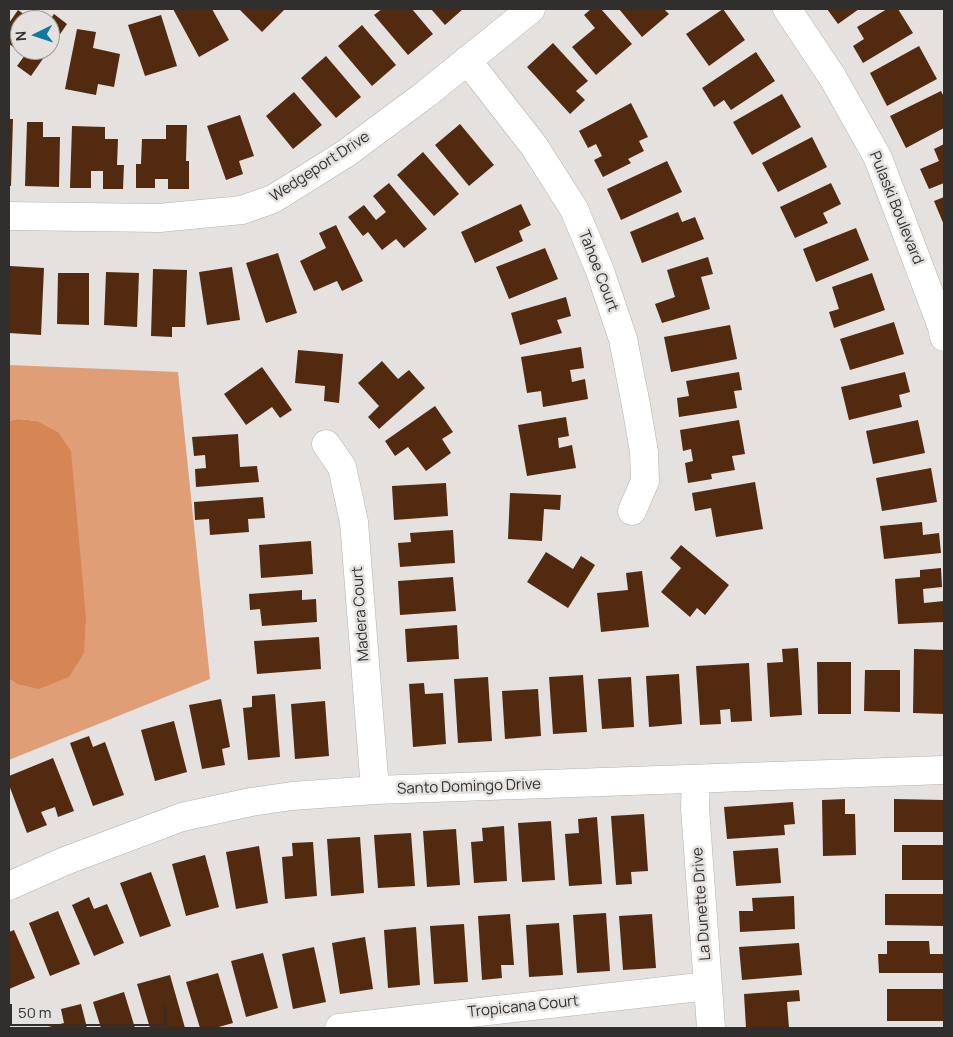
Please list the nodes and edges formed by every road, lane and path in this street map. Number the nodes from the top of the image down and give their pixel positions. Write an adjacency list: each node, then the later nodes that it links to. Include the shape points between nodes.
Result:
1 (531, 9): 3 (street, Wedgeport Drive)
2 (786, 9): 5 (street, Pulaski Boulevard, via 833,78 878,158)
3 (468, 60): 4 (street, Wedgeport Drive, via 345,154 258,205 242,210 159,218); 7 (street, Tahoe Court, via 534,146 574,209 600,271 623,338 644,452 645,481)
4 (9, 216)
5 (943, 330)
6 (326, 444): 10 (street, Madera Court, via 342,467 354,522)
7 (632, 512)
8 (944, 770): 9 (street, Santo Domingo Drive)
9 (696, 779): 10 (street, Santo Domingo Drive); 12 (street, La Dunette Drive)
10 (375, 790): 11 (street, Santo Domingo Drive, via 292,796 182,817)
11 (9, 886)
12 (708, 986): 13 (street, Tropicana Court); 14 (street, La Dunette Drive)
13 (339, 1028)
14 (711, 1028)

